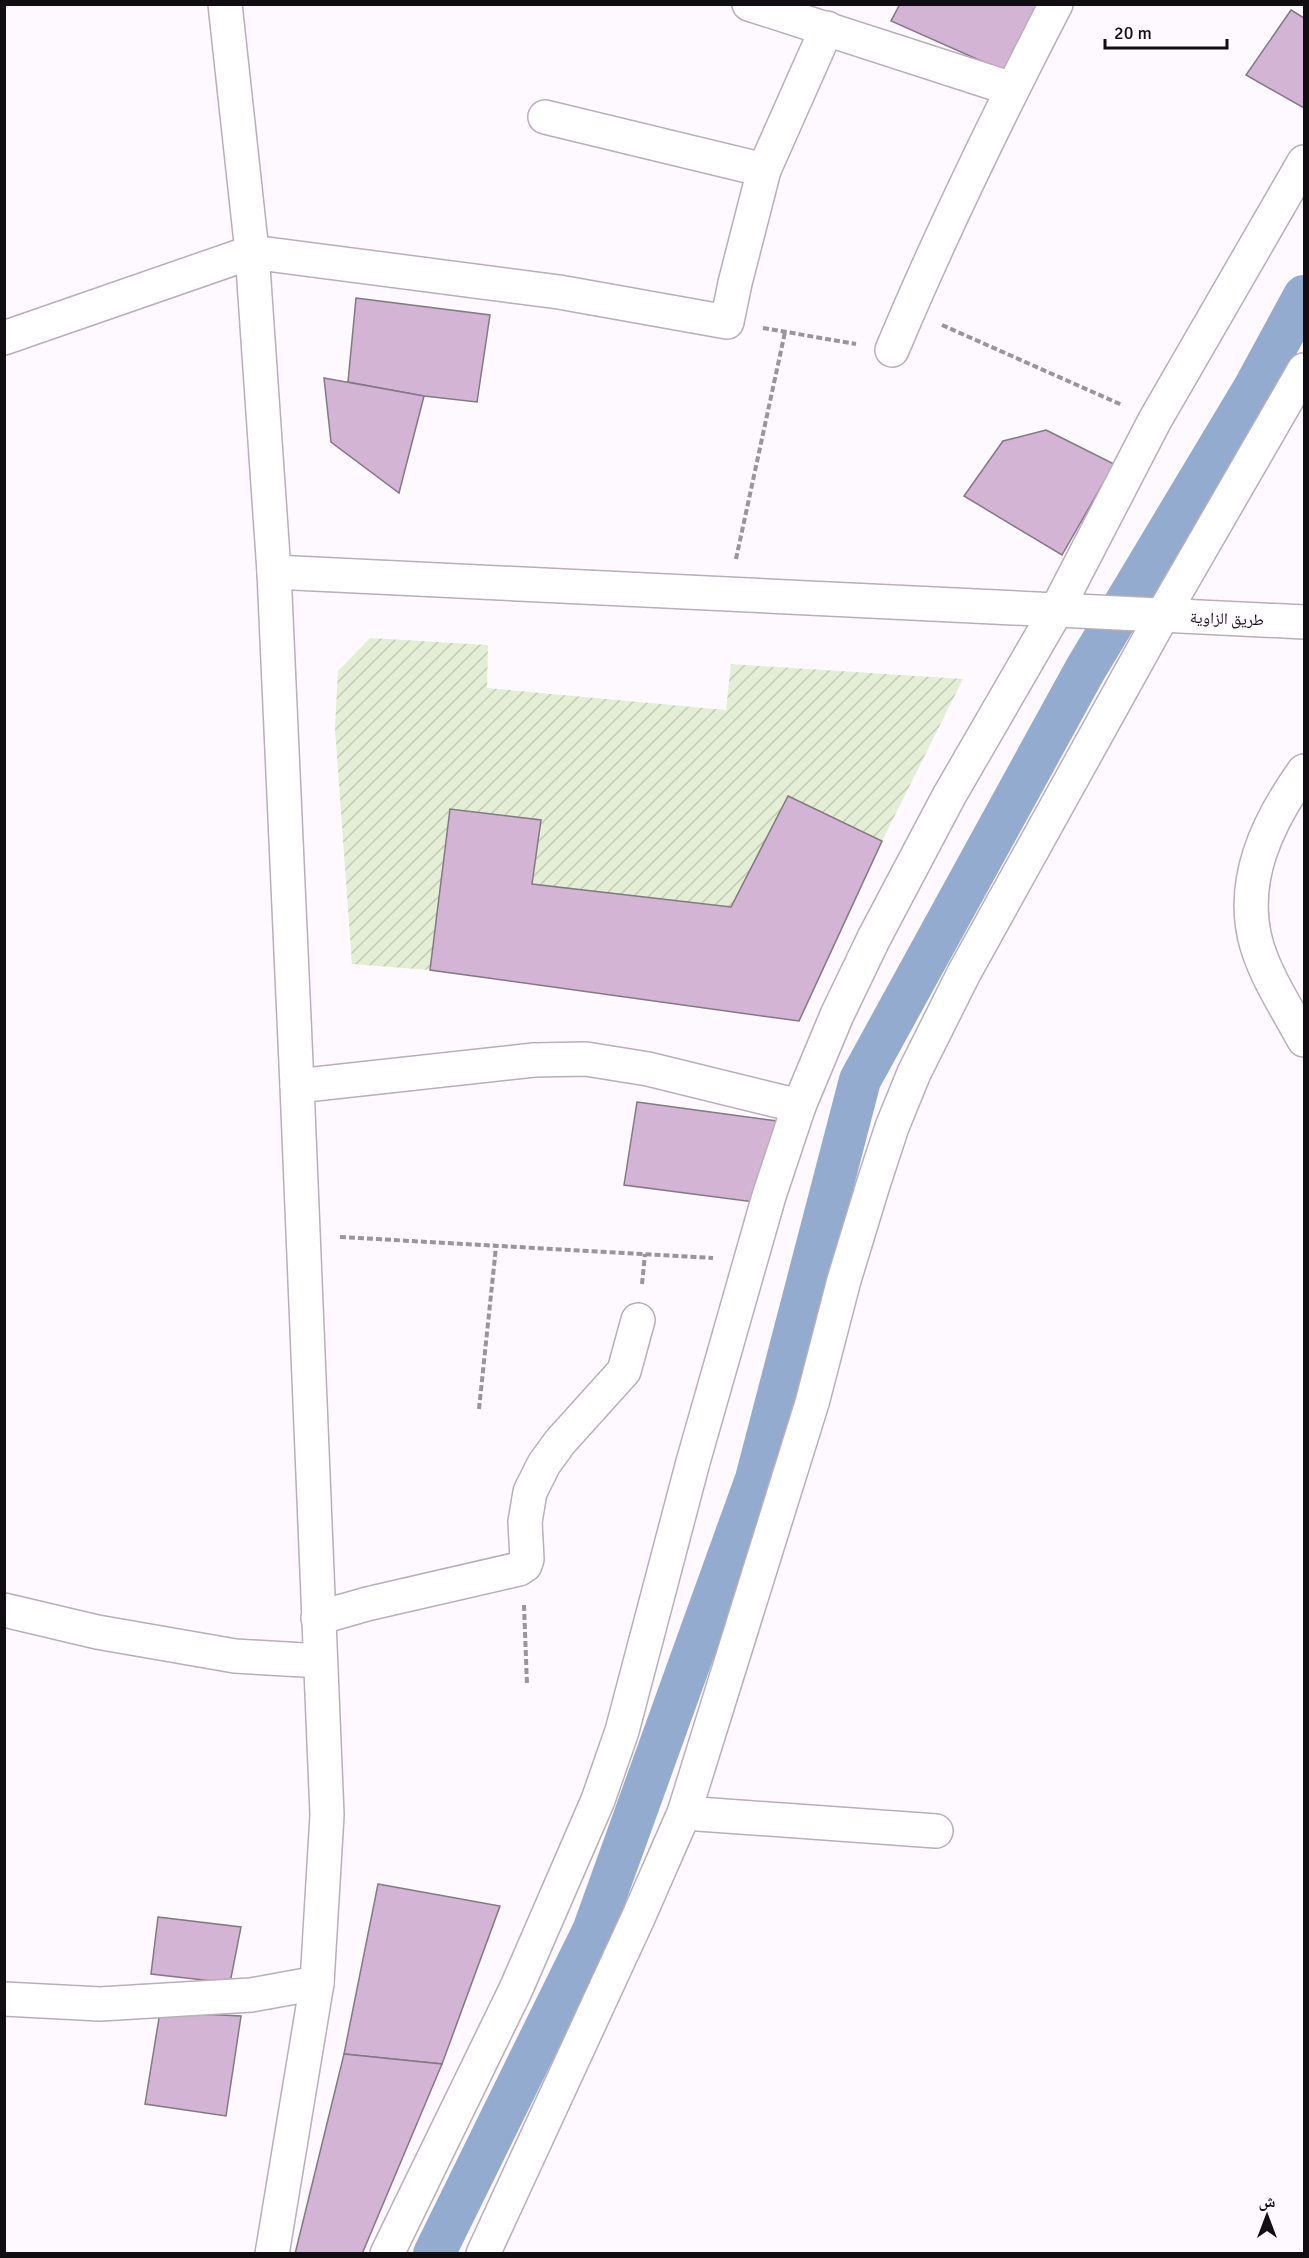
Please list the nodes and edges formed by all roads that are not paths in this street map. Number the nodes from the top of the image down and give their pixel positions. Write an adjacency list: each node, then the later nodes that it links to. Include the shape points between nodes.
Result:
1 (225, 4): 10 (street)
2 (749, 4): 4 (street)
3 (1056, 4): 6 (street)
4 (783, 9): 5 (street)
5 (827, 28): 6 (street); 9 (street)
6 (1012, 89): 12 (street)
7 (545, 117): 9 (street)
8 (1305, 162): 15 (street, via 1155,420)
9 (764, 170): 10 (street, via 727,322 559,292)
10 (252, 252): 11 (street); 14 (street)
11 (4, 338)
12 (892, 350)
13 (1305, 370): 16 (street)
14 (274, 572): 15 (street, طريق الزاوية); 20 (street)
15 (1064, 611): 16 (street, طريق الزاوية); 21 (street, via 993,717 874,938)
16 (1156, 616): 17 (street, طريق الزاوية); 26 (street, via 964,973 892,1127 844,1280 812,1403)
17 (1305, 622)
18 (1305, 771): 19 (street, via 1263,840 1251,892 1257,946)
19 (1305, 1040)
20 (297, 1086): 21 (street, via 534,1060 586,1059 648,1069); 24 (street)
21 (799, 1106): 31 (street, via 769,1196 693,1462 622,1731 598,1800 516,1989)
22 (638, 1320): 24 (street, via 624,1371 560,1442 530,1492 525,1564 519,1569)
23 (4, 1610): 25 (street, via 97,1632 235,1656)
24 (318, 1618): 25 (street)
25 (320, 1661): 28 (street, via 327,1815)
26 (684, 1813): 27 (street); 32 (street)
27 (936, 1831)
28 (317, 1983): 29 (street, via 251,1995 100,2004); 30 (street)
29 (4, 1999)
30 (272, 2253)
31 (387, 2253)
32 (483, 2253)

